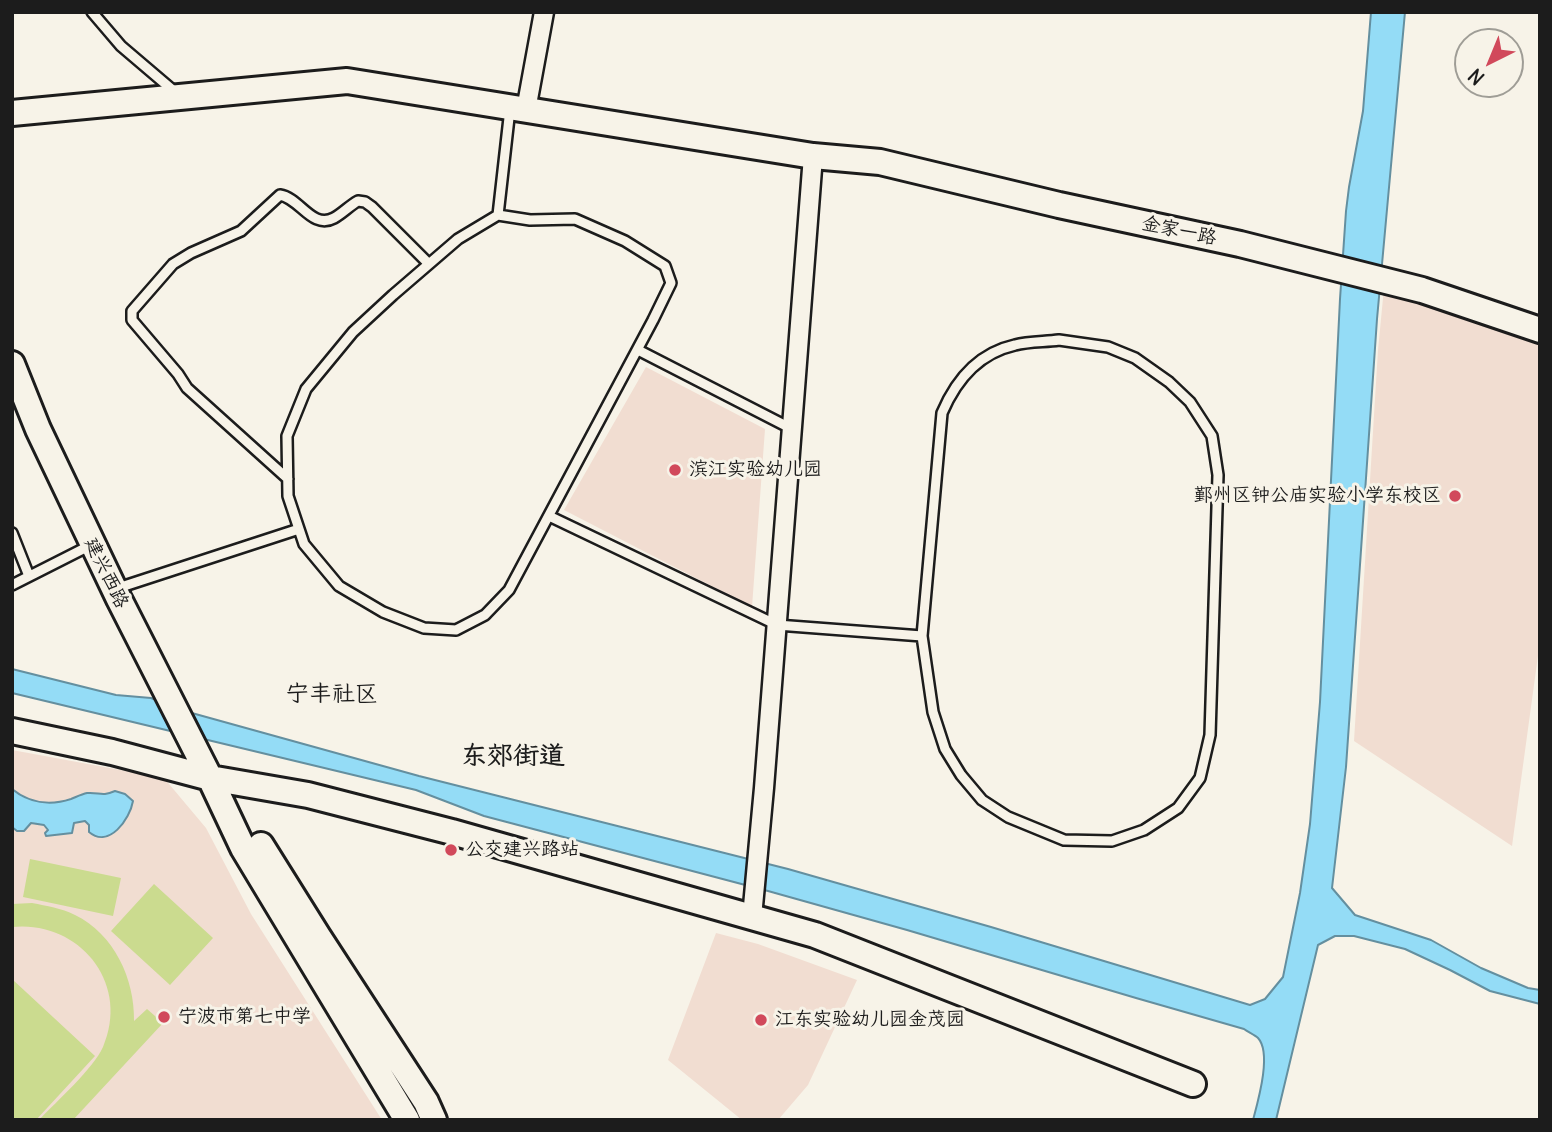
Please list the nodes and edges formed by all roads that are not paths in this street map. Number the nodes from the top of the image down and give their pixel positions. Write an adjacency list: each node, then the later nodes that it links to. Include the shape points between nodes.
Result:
1 (92, 12): 3 (lane, via 121,46)
2 (544, 12): 4 (street)
3 (181, 97): 4 (street, 金家一路, via 347,82); 5 (street, 金家一路)
4 (518, 108): 6 (street, 金家一路); 7 (lane)
5 (12, 113)
6 (813, 156): 9 (street, 金家一路, via 880,162 1240,244 1422,290); 12 (street)
7 (498, 215): 8 (lane, via 458,239); 10 (lane, via 575,219 625,241 665,266 671,283)
8 (429, 264): 13 (lane, via 353,332 306,389 287,436); 13 (lane, via 365,202 358,201 327,220 316,219 280,195 242,231 173,264 132,311 132,320 187,388)
9 (1540, 330)
10 (638, 349): 12 (lane); 14 (lane)
11 (12, 364): 17 (street, 建兴西路)
12 (792, 429): 21 (street)
13 (288, 478): 15 (lane, via 288,496)
14 (549, 516): 15 (lane, via 509,590 485,615 456,630 424,628 383,612 339,586 304,544); 21 (lane)
15 (299, 529): 20 (lane)
16 (12, 533): 18 (lane)
17 (92, 544): 18 (lane); 20 (street, 建兴西路)
18 (29, 576): 19 (lane)
19 (12, 585)
20 (114, 590): 24 (street, 建兴西路)
21 (777, 625): 22 (lane); 25 (street)
22 (922, 636): 22 (lane, via 942,412 965,374 986,356 1015,345 1059,340 1108,347 1135,358 1190,402 1212,436 1218,475 1210,735 1200,778 1178,808 1144,830 1112,841 1065,840 1008,817 982,800 945,749 933,712)
23 (12, 731): 24 (street)
24 (206, 770): 25 (street); 27 (street, 建兴西路, via 243,848); 28 (street, 建兴西路, via 255,834)
25 (752, 913): 26 (street)
26 (1194, 1084)
27 (407, 1120)
28 (435, 1120)

